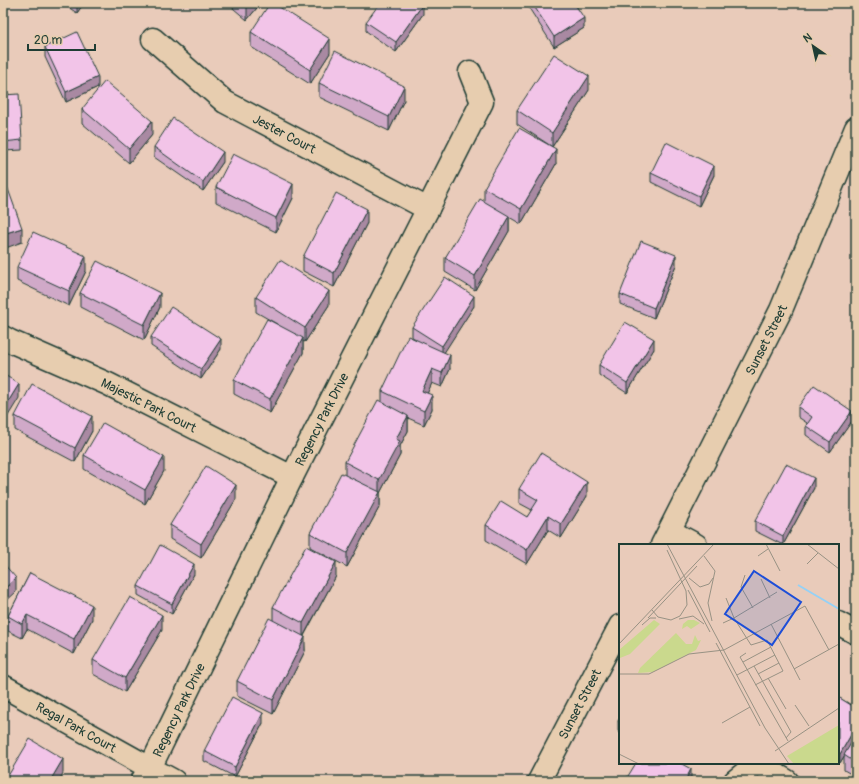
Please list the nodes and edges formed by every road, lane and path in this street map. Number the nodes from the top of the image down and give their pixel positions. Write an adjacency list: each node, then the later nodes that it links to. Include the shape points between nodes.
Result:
1 (153, 39): 4 (street, Jester Court, via 225,102)
2 (470, 72): 4 (street, Regency Park Drive, via 482,102)
3 (856, 128): 7 (street, Sunset Street, via 781,310)
4 (428, 209): 6 (street, Regency Park Drive)
5 (3, 337): 6 (street, Majestic Park Court, via 108,384)
6 (292, 477): 15 (street, Regency Park Drive)
7 (666, 538): 8 (street)
8 (692, 544)
9 (839, 624): 11 (street)
10 (619, 628): 17 (street, Sunset Street)
11 (856, 633)
12 (3, 686): 15 (street, Regal Park Court)
13 (756, 764): 18 (street)
14 (759, 764): 19 (street)
15 (146, 774): 16 (street, Regency Park Drive)
16 (174, 781)
17 (539, 781)
18 (735, 781)
19 (787, 781)

